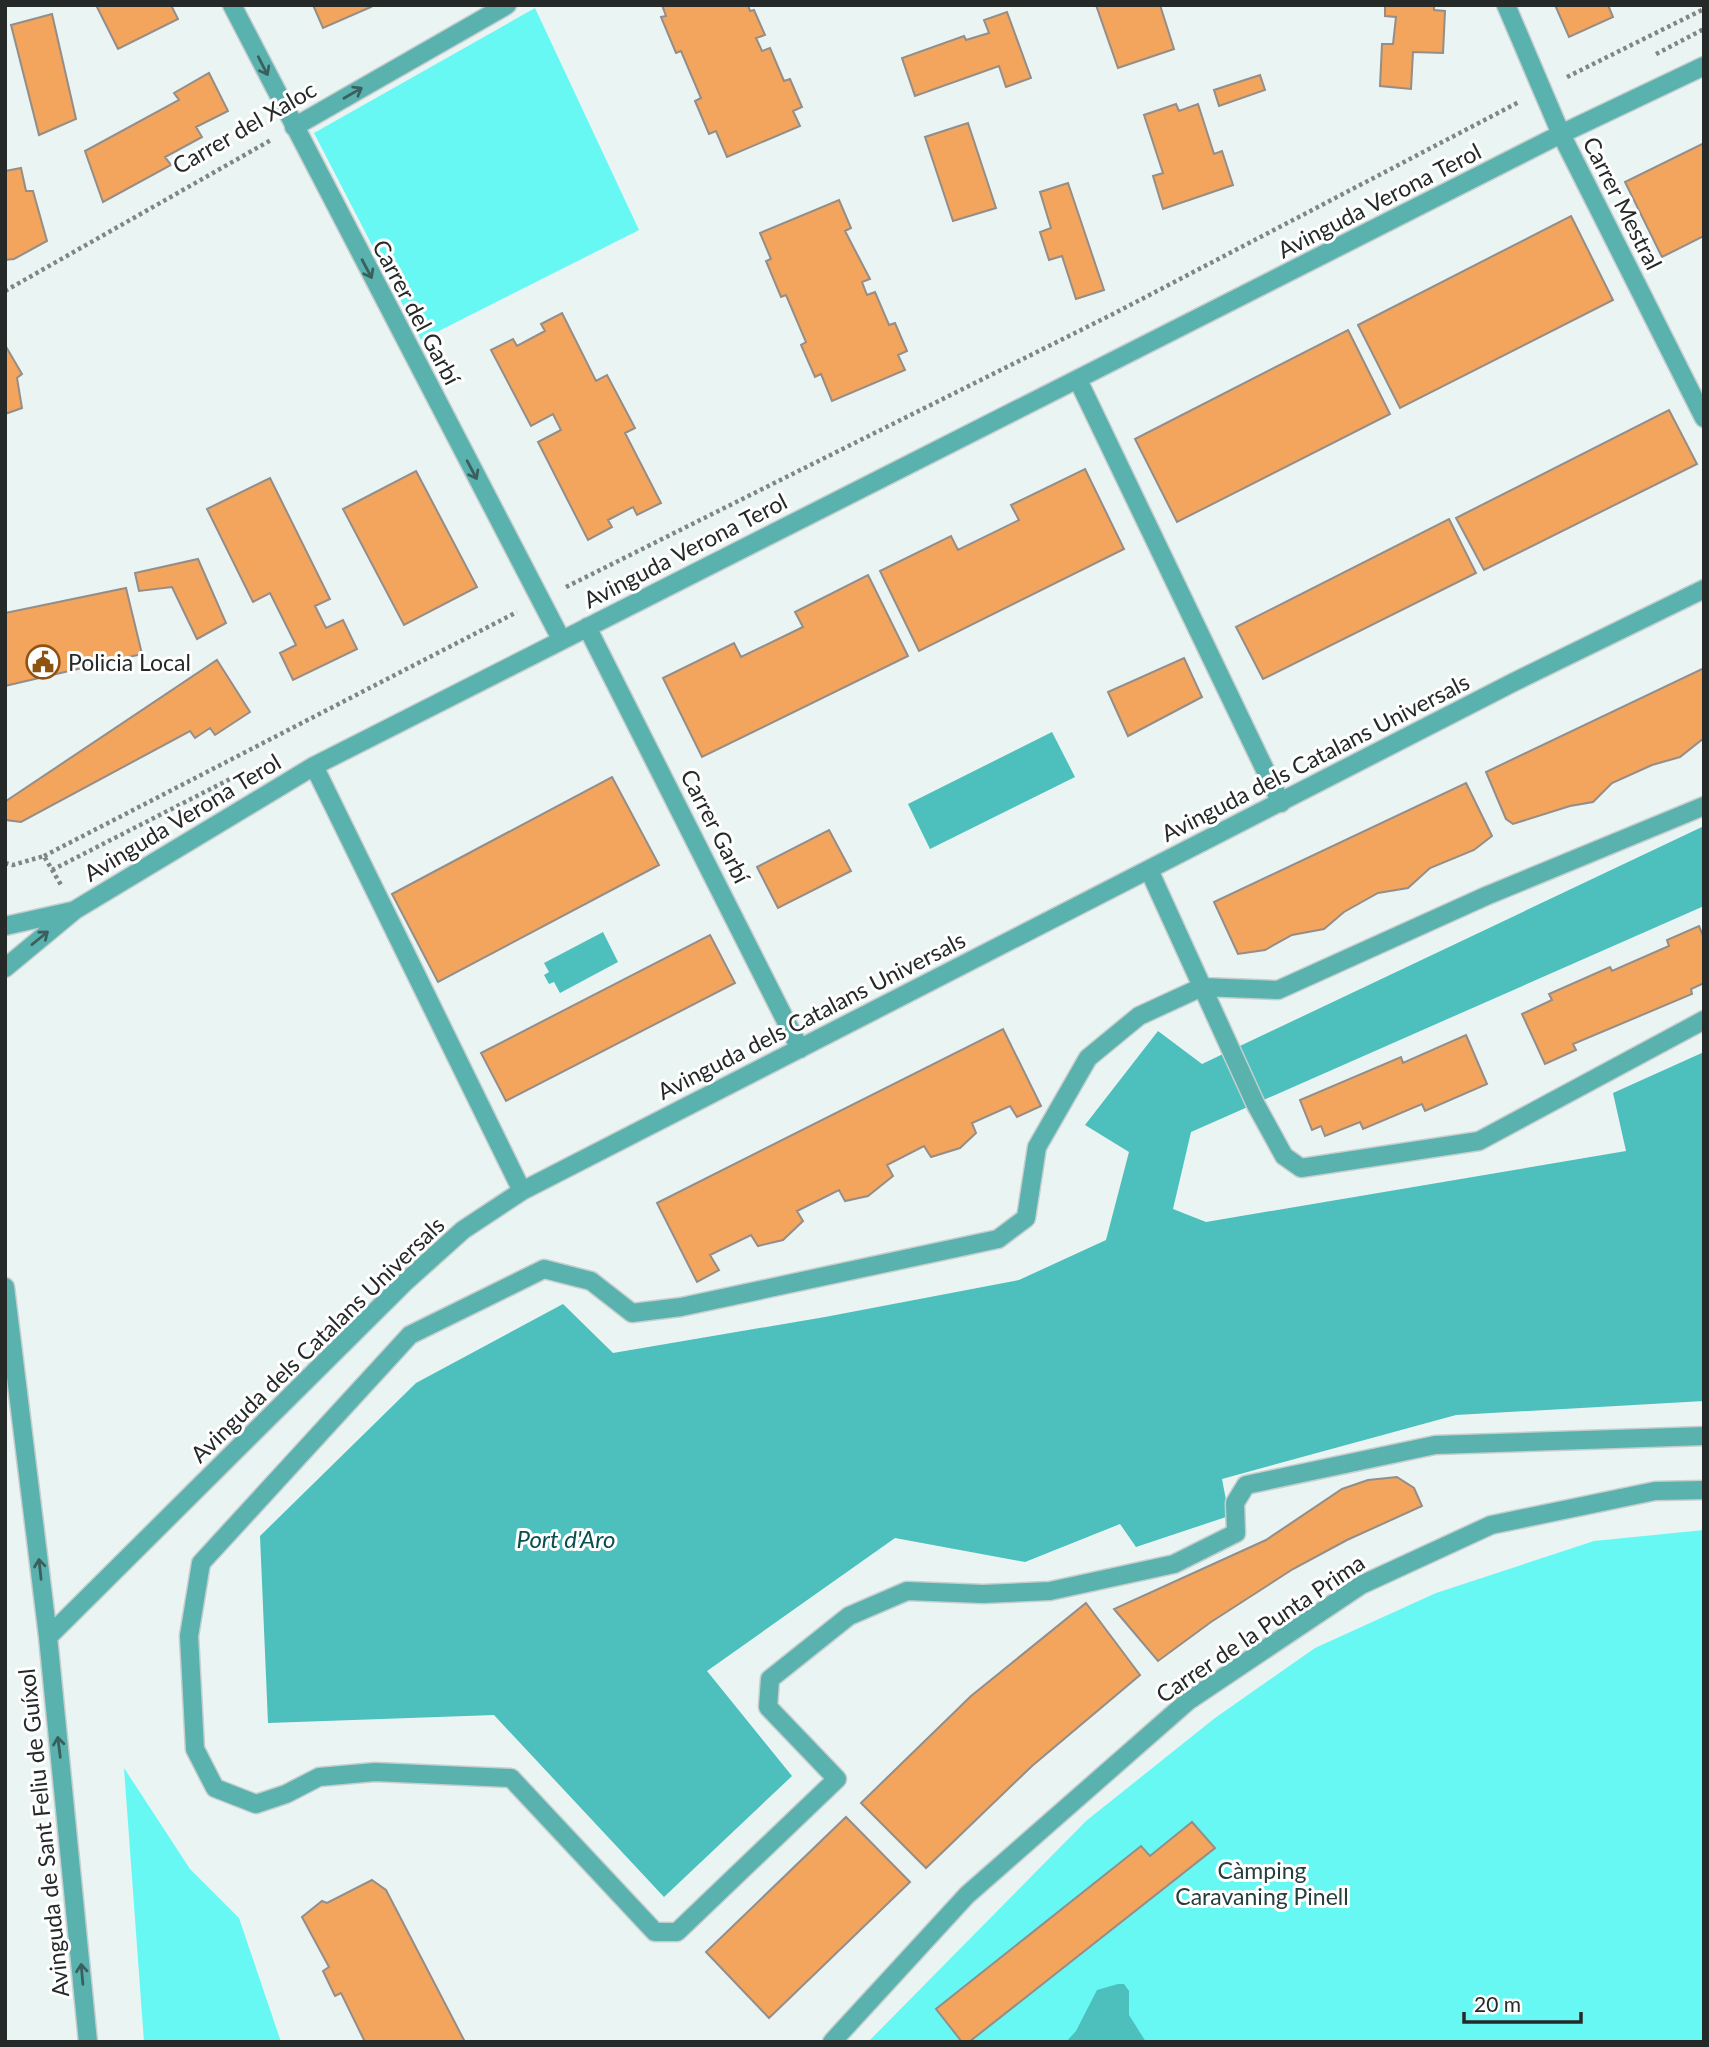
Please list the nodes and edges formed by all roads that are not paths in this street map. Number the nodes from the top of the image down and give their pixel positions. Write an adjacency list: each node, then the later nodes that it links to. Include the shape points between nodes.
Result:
1 (232, 5): 5 (street, Carrer del Garbí, one-way to 5)
2 (507, 5): 5 (street, Carrer del Xaloc, one-way to 2)
3 (1506, 5): 6 (street, Carrer Mestral)
4 (1704, 66): 6 (street, Avinguda Verona Terol)
5 (293, 127): 11 (street, Carrer del Garbí, one-way to 11)
6 (1561, 134): 7 (street, Avinguda Verona Terol); 8 (street, Carrer Mestral)
7 (1078, 380): 10 (street, Avinguda Verona Terol); 13 (street)
8 (1704, 418)
9 (1704, 589): 13 (street, Avinguda dels Catalans Universals)
10 (587, 627): 11 (street, Avinguda Verona Terol); 21 (street, Carrer Garbí)
11 (561, 639): 12 (street, Avinguda Verona Terol)
12 (314, 766): 16 (street, Avinguda Verona Terol); 22 (street, Avinguda Verona Terol)
13 (1281, 803): 15 (street, Avinguda dels Catalans Universals)
14 (1704, 806): 19 (street, via 1486,896 1278,990)
15 (1149, 870): 19 (street); 21 (street, Avinguda dels Catalans Universals)
16 (75, 910): 17 (street, Avinguda Verona Terol); 18 (street, Avinguda Verona Terol, one-way to 16)
17 (5, 926)
18 (5, 968)
19 (1202, 988): 20 (street, via 1284,1156 1301,1168 1479,1141); 24 (street, via 1139,1016 1088,1058 1037,1147 1026,1218 998,1239 681,1307 632,1313 591,1281 544,1269 410,1335 201,1563 189,1636 195,1749 215,1787 256,1804 319,1777 375,1772 511,1778 655,1932 677,1932 837,1779 768,1707 770,1679 849,1616 907,1591 1050,1591 1174,1564 1236,1533 1235,1503 1246,1485 1408,1450 1435,1445)
20 (1704, 1020)
21 (800, 1049): 22 (street, Avinguda dels Catalans Universals)
22 (522, 1191): 26 (street, Avinguda dels Catalans Universals, via 463,1230 404,1283)
23 (5, 1287): 26 (street, Avinguda de Sant Feliu de Guíxol, one-way to 23)
24 (1704, 1436)
25 (1704, 1490): 28 (street, Carrer de la Punta Prima, via 1655,1491 1491,1525 1361,1585 1188,1701 967,1895)
26 (48, 1637): 27 (street, Avinguda de Sant Feliu de Guíxol, one-way to 26)
27 (88, 2042)
28 (832, 2042)

